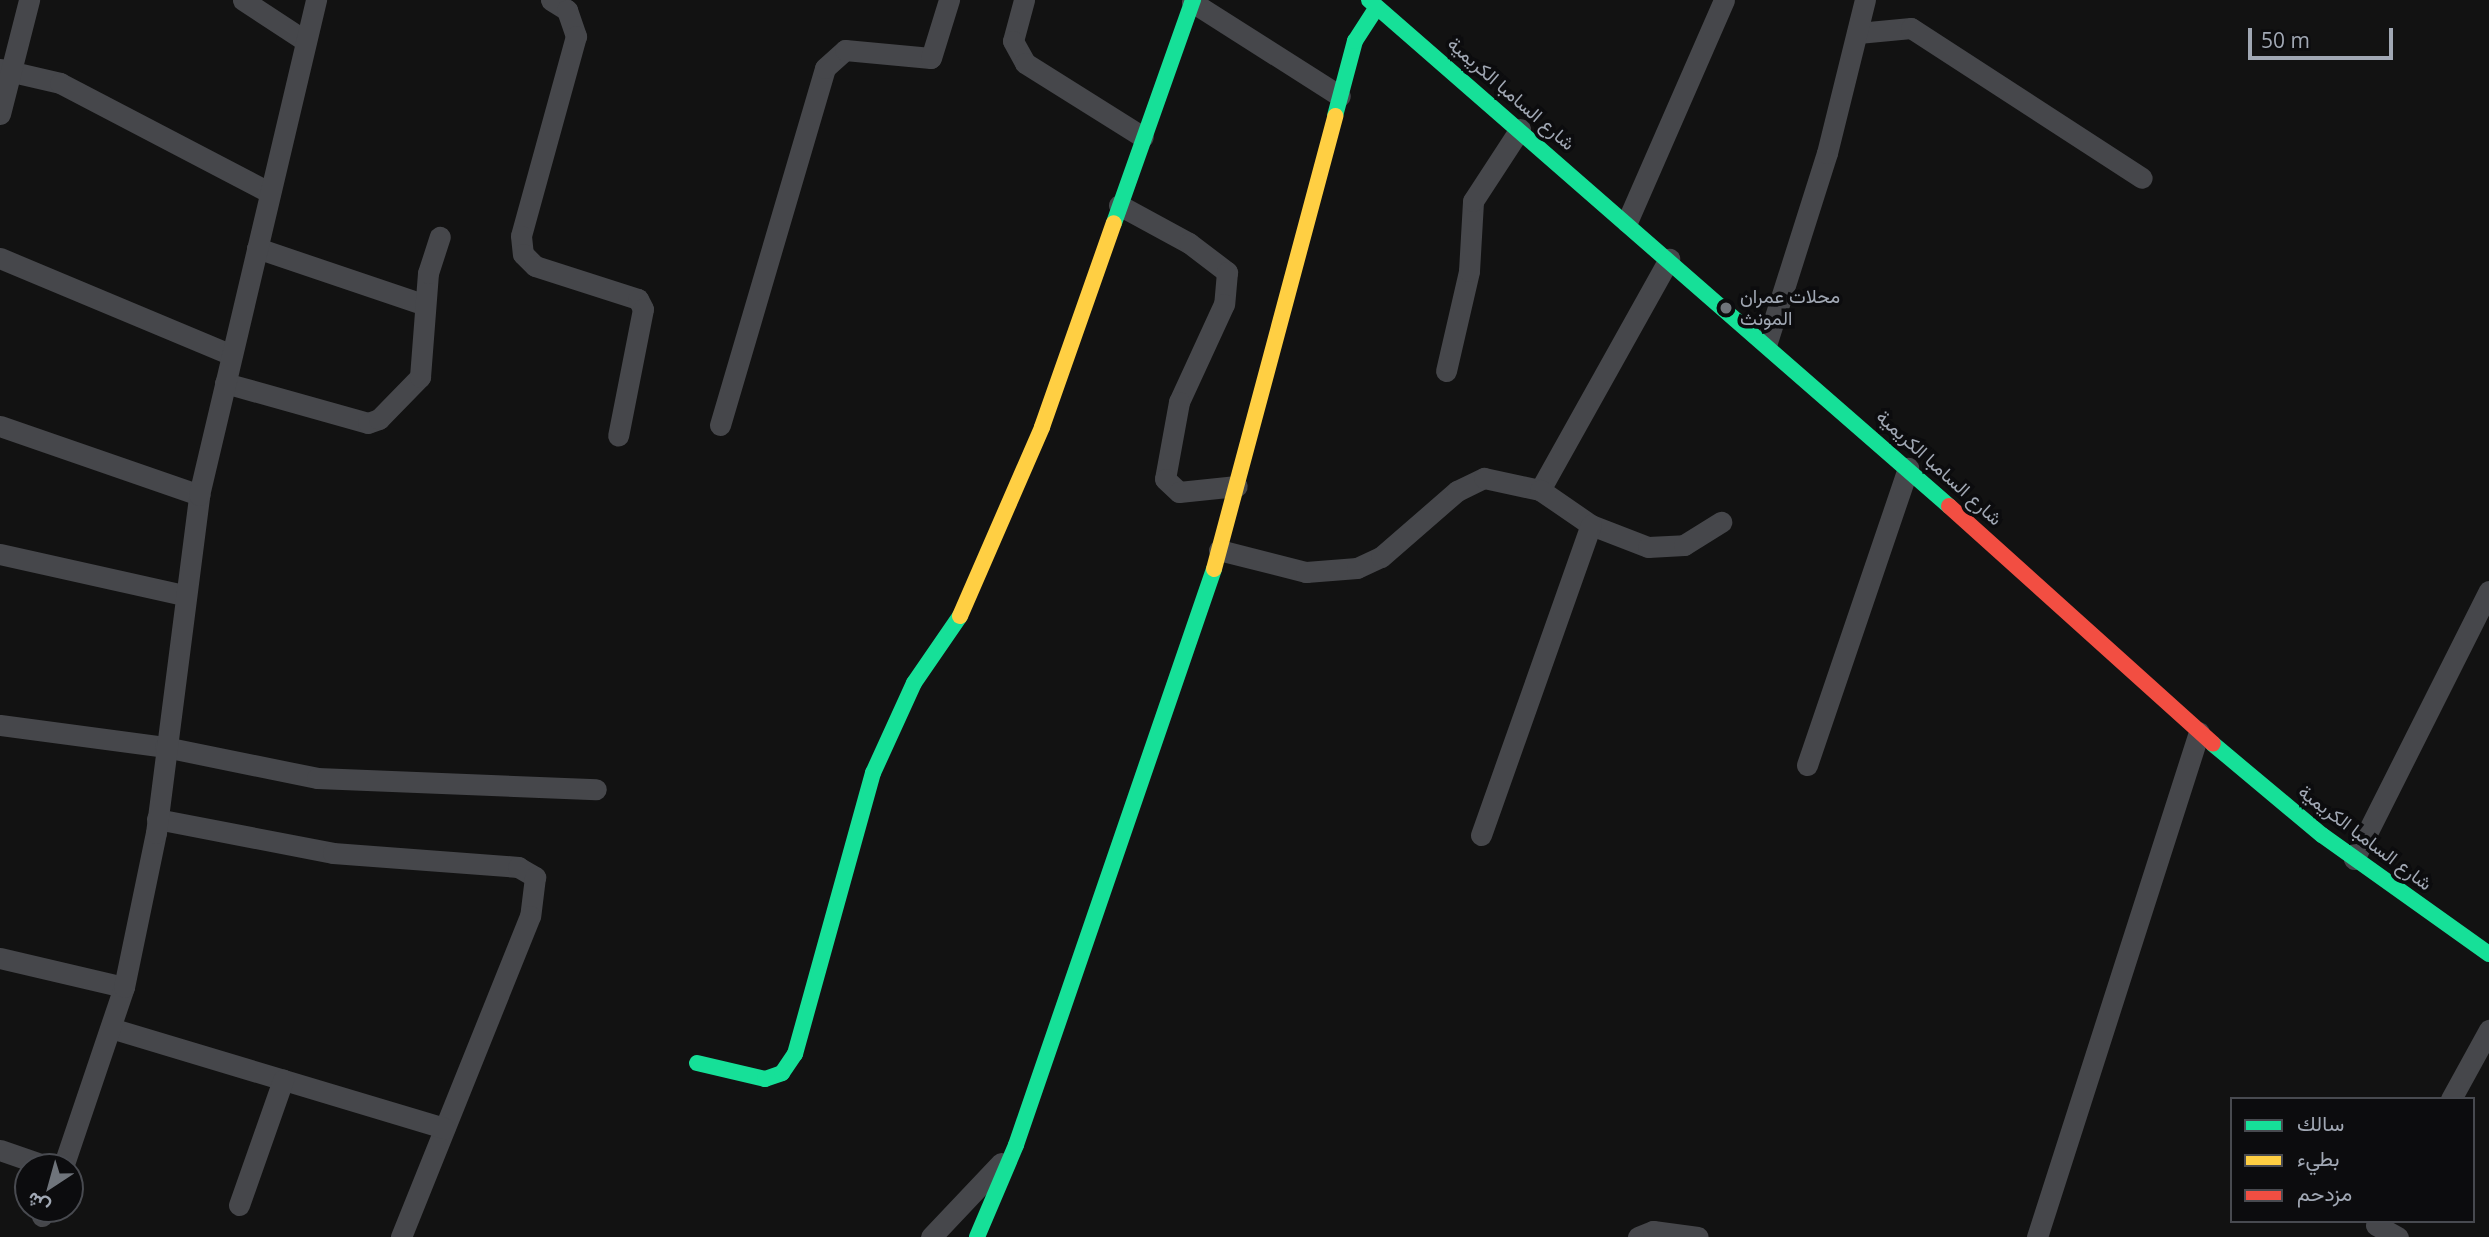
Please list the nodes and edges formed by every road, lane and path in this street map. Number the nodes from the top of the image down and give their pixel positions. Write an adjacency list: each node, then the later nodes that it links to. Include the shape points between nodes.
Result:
1 (29, 0): 13 (street)
2 (243, 0): 12 (street)
3 (316, 0): 12 (street)
4 (551, 0): 33 (street, via 567,10 576,36 521,236 523,254 535,266 638,299 643,309)
5 (949, 0): 31 (street, via 931,58 855,49 830,59)
6 (1024, 0): 17 (street, via 1013,41 1025,63)
7 (1724, 0): 21 (street)
8 (1865, 0): 11 (street)
9 (1192, 1): 14 (street); 17 (street)
10 (1373, 4): 14 (street, via 1355,41); 16 (street, شارع السامبا الكريمية)
11 (1858, 33): 18 (street, via 1911,28); 27 (street)
12 (304, 40): 19 (street)
13 (6, 71): 15 (street); 19 (street, via 60,83)
14 (1340, 96): 35 (street)
15 (0, 114)
16 (1520, 129): 21 (street, شارع السامبا الكريمية); 29 (street, via 1473,201 1469,271)
17 (1143, 137): 20 (street)
18 (2142, 178)
19 (270, 193): 23 (street)
20 (1119, 205): 35 (street, via 1189,243 1227,272 1224,304 1179,402 1165,479 1180,492); 57 (street, via 1042,427 974,592 914,683 873,773 795,1054 782,1073 765,1079)
21 (1627, 222): 25 (street, شارع السامبا الكريمية)
22 (440, 237): 26 (street)
23 (257, 248): 26 (street); 28 (street)
24 (0, 258): 28 (street)
25 (1670, 259): 27 (street, شارع السامبا الكريمية); 36 (street)
26 (425, 305): 30 (street, via 428,345 420,377 379,419 368,423)
27 (1768, 342): 34 (street, شارع السامبا الكريمية)
28 (232, 355): 30 (street)
29 (1447, 372)
30 (225, 383): 37 (street)
31 (720, 425)
32 (0, 426): 37 (street)
33 (618, 436)
34 (1908, 468): 45 (street, شارع السامبا الكريمية); 47 (street)
35 (1237, 486): 40 (street)
36 (1540, 490): 39 (street); 40 (street, via 1500,480 1471,482 1381,557 1334,573)
37 (199, 495): 43 (street)
38 (1721, 522): 39 (street, via 1666,550)
39 (1591, 525): 50 (street)
40 (1219, 550): 61 (street, via 1148,781)
41 (0, 554): 43 (street)
42 (2489, 591): 51 (street)
43 (183, 595): 46 (street)
44 (0, 725): 46 (street)
45 (2199, 732): 51 (street, شارع السامبا الكريمية); 70 (street)
46 (165, 747): 48 (street, via 317,778); 49 (street)
47 (1807, 765)
48 (596, 789)
49 (157, 819): 54 (street); 60 (street, via 333,853 518,867 535,877 530,916)
50 (1481, 835)
51 (2354, 859): 52 (street, شارع السامبا الكريمية)
52 (2489, 954)
53 (0, 958): 54 (street)
54 (124, 986): 55 (street)
55 (114, 1030): 58 (street); 62 (street)
56 (2489, 1030): 59 (street)
57 (697, 1063)
58 (283, 1080): 60 (street); 63 (street)
59 (2452, 1097)
60 (444, 1128): 65 (street)
61 (1016, 1145): 66 (street); 67 (street)
62 (68, 1153)
63 (239, 1205)
64 (2374, 1228): 71 (street)
65 (401, 1237)
66 (931, 1237)
67 (977, 1237)
68 (1638, 1237): 69 (street, via 1653,1231)
69 (1698, 1237)
70 (2037, 1237)
71 (2398, 1237)

